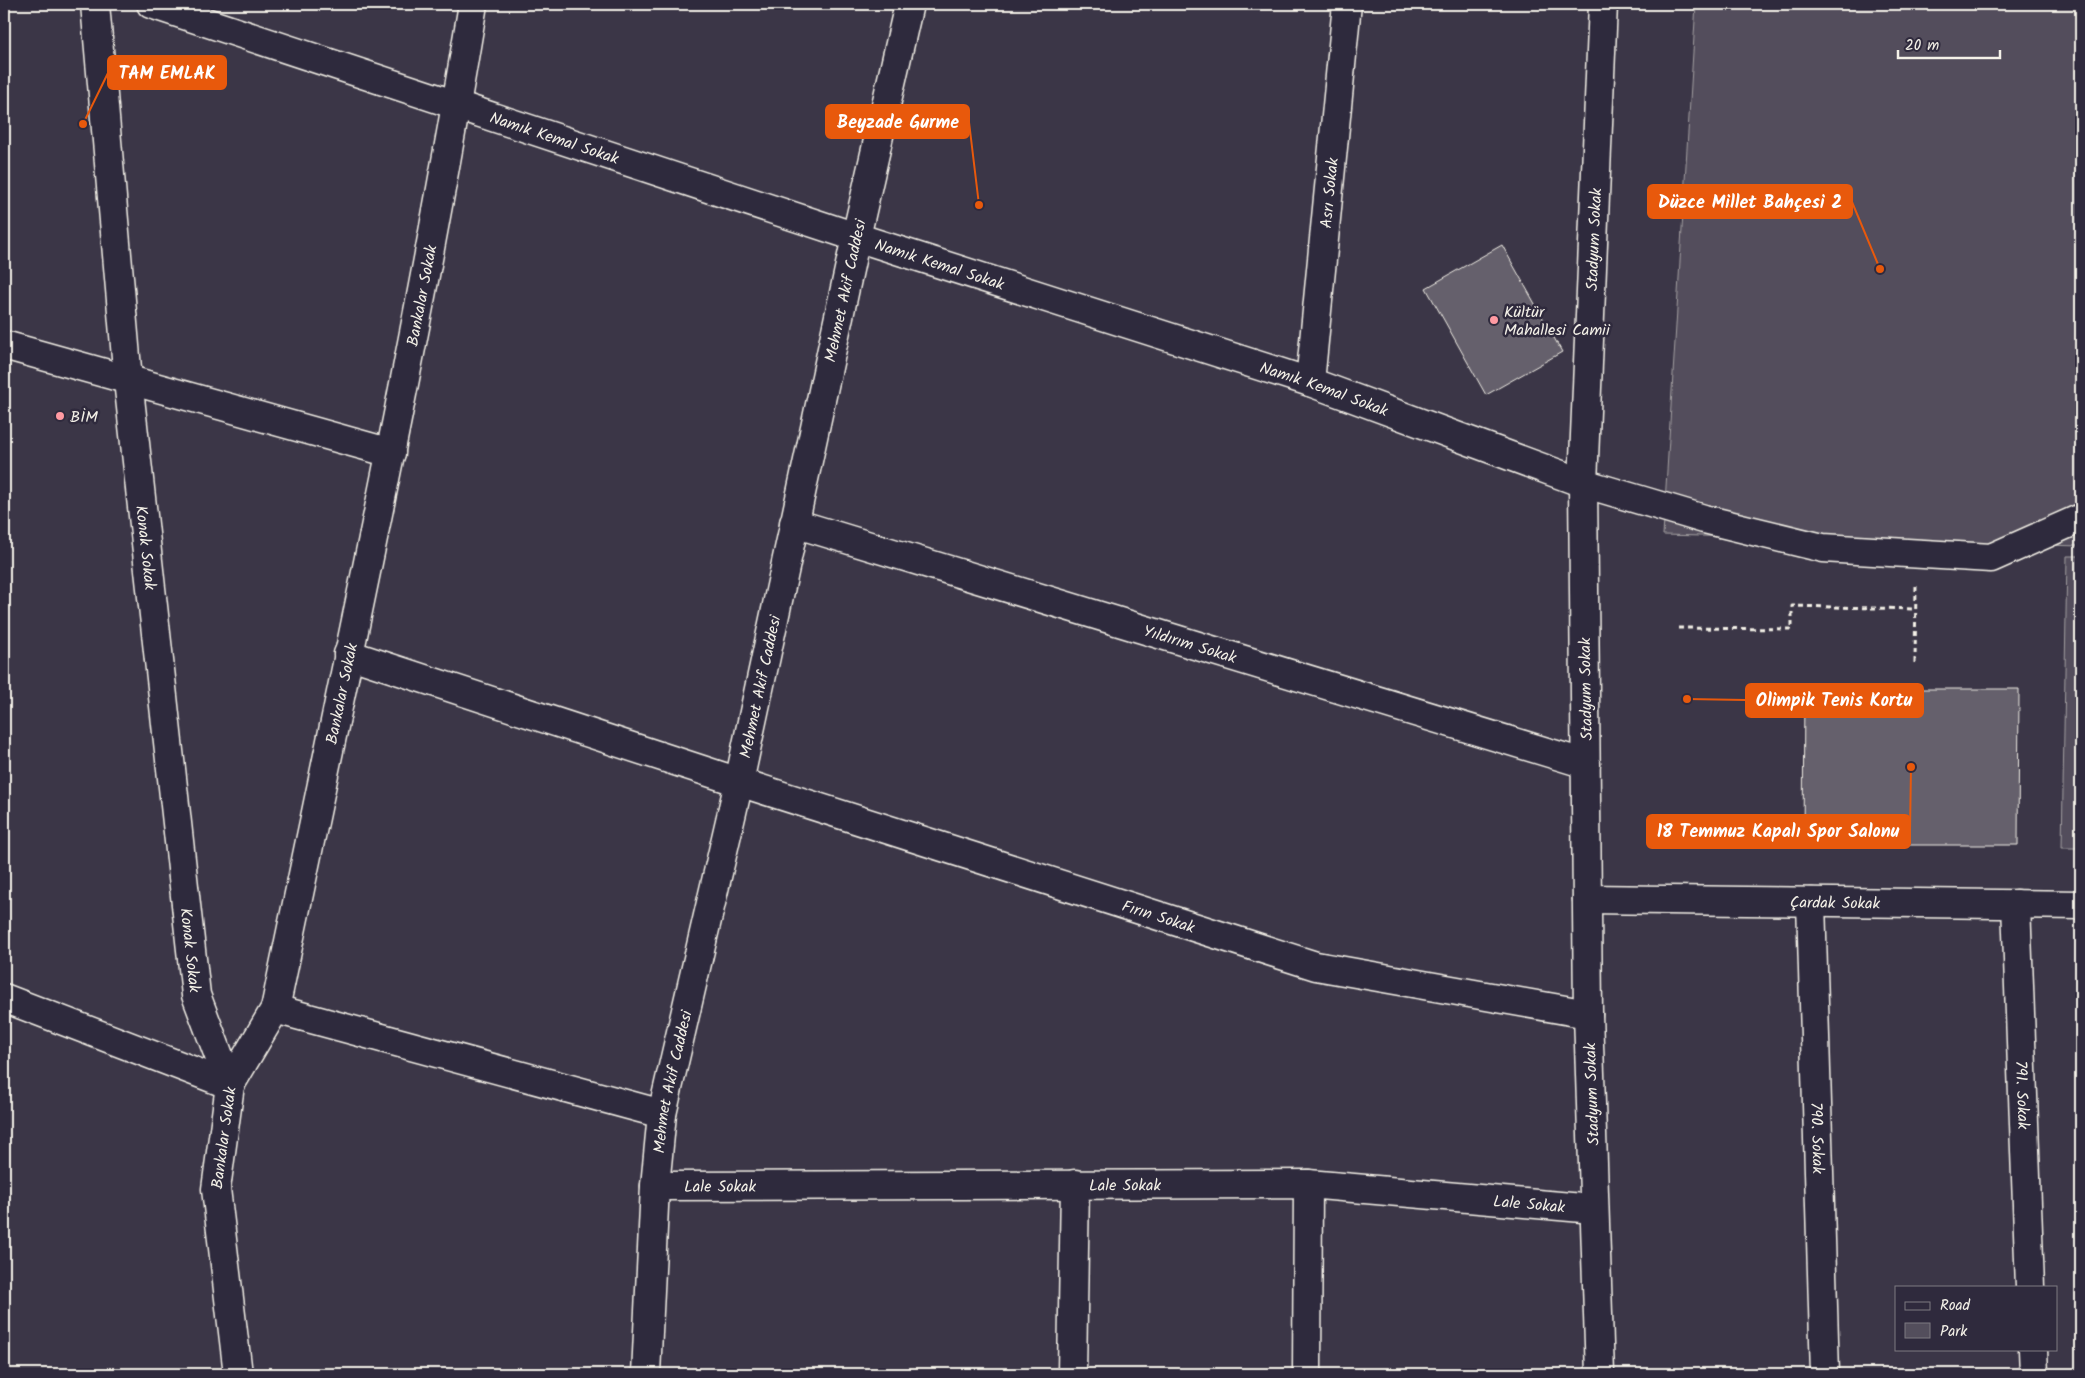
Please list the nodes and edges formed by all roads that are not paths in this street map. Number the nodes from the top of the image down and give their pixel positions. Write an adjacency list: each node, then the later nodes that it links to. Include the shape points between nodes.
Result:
1 (96, 4): 10 (street, Konak Sokak)
2 (151, 4): 7 (street, Namık Kemal Sokak)
3 (473, 4): 7 (street, Bankalar Sokak)
4 (910, 4): 8 (street, Mehmet Akif Caddesi)
5 (1347, 4): 11 (street, Asrı Sokak)
6 (1602, 4): 13 (street, Stadyum Sokak)
7 (456, 105): 8 (street, Namık Kemal Sokak); 12 (street, Bankalar Sokak)
8 (856, 237): 11 (street, Namık Kemal Sokak); 15 (street, Mehmet Akif Caddesi)
9 (4, 345): 10 (street)
10 (128, 380): 12 (street); 26 (street, Konak Sokak, via 196,995)
11 (1310, 382): 13 (street, Namık Kemal Sokak)
12 (391, 453): 16 (street, Bankalar Sokak)
13 (1582, 483): 14 (street, Namık Kemal Sokak, via 1704,519 1822,548 1990,558); 17 (street, Stadyum Sokak)
14 (2081, 518)
15 (794, 523): 17 (street, Yıldırım Sokak); 18 (street, Mehmet Akif Caddesi)
16 (348, 654): 18 (street, Fırın Sokak); 24 (street, Bankalar Sokak)
17 (1586, 764): 19 (street, Stadyum Sokak)
18 (738, 782): 25 (street, Fırın Sokak, via 1316,966); 27 (street, Mehmet Akif Caddesi)
19 (1587, 899): 20 (street, Çardak Sokak); 25 (street, Stadyum Sokak)
20 (1811, 902): 21 (street, Çardak Sokak); 39 (street, 790. Sokak)
21 (2016, 904): 22 (street, Çardak Sokak); 32 (street, 791. Sokak)
22 (2081, 905)
23 (4, 998): 26 (street)
24 (276, 1009): 26 (street, Bankalar Sokak); 27 (street)
25 (1588, 1014): 31 (street, Stadyum Sokak)
26 (230, 1085): 34 (street, Bankalar Sokak, via 216,1189)
27 (662, 1114): 30 (street, Mehmet Akif Caddesi)
28 (1075, 1184): 29 (street, Lale Sokak); 30 (street, Lale Sokak); 36 (street)
29 (1308, 1184): 31 (street, Lale Sokak); 37 (street)
30 (655, 1186): 35 (street, Mehmet Akif Caddesi)
31 (1594, 1209): 38 (street, Stadyum Sokak)
32 (2030, 1286)
33 (2033, 1350): 40 (street)
34 (238, 1374)
35 (646, 1374)
36 (1072, 1374)
37 (1307, 1374)
38 (1600, 1374)
39 (1825, 1374)
40 (2034, 1374)

